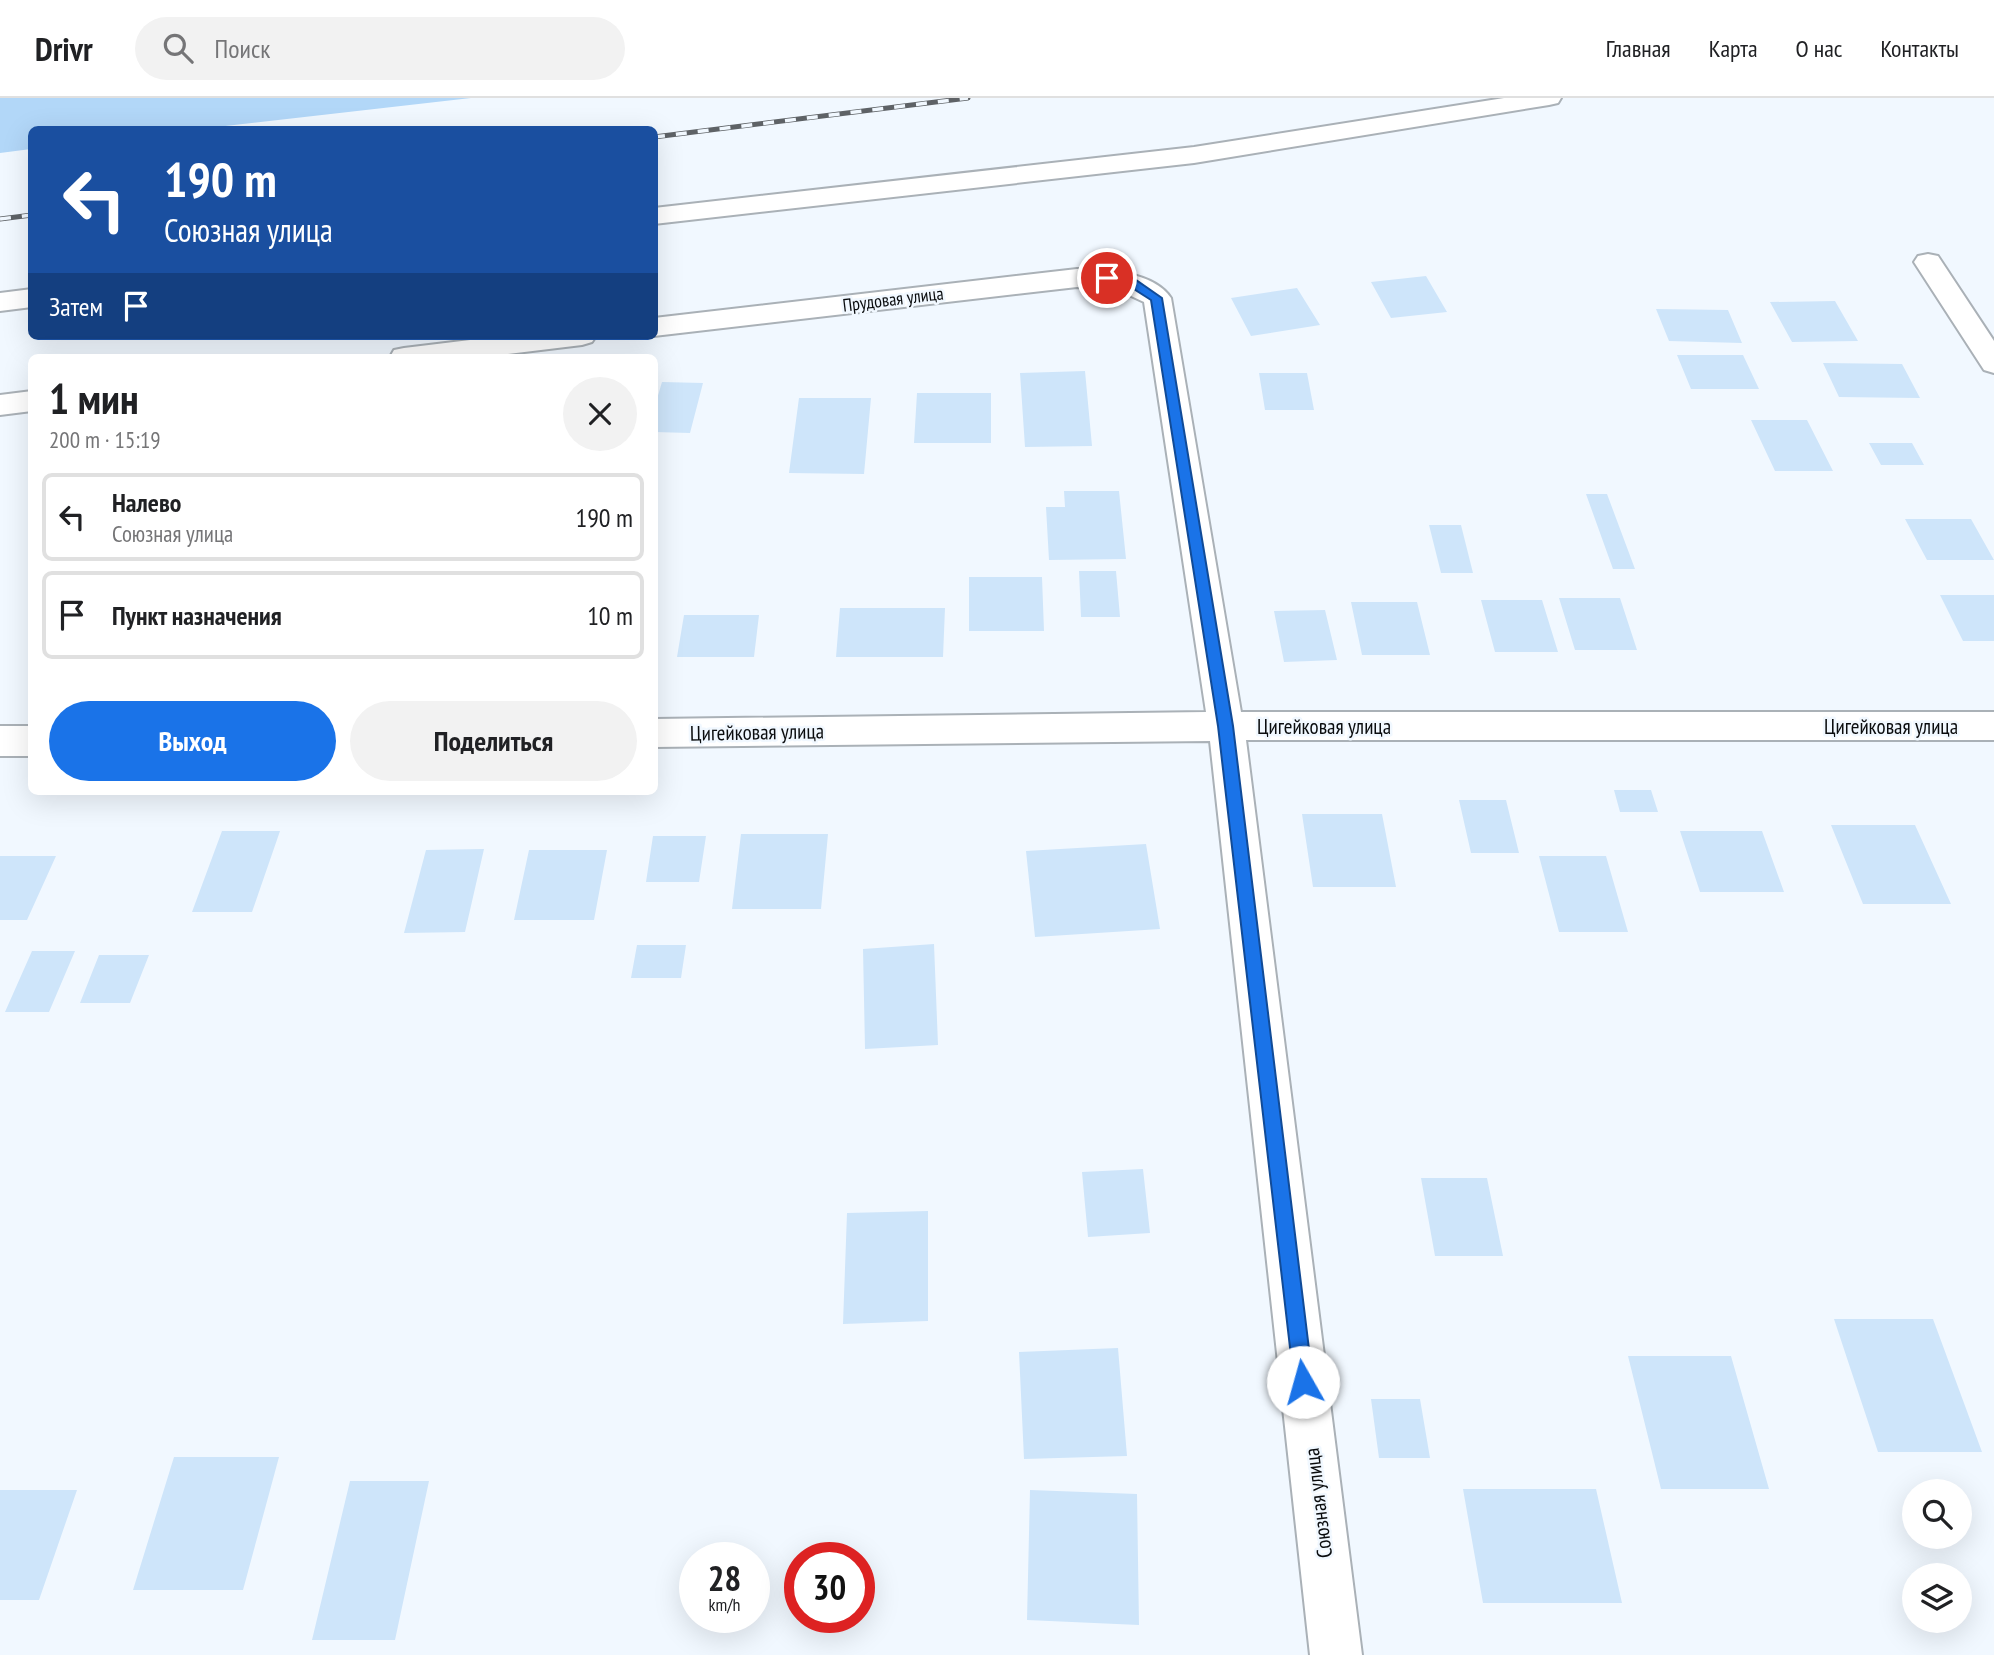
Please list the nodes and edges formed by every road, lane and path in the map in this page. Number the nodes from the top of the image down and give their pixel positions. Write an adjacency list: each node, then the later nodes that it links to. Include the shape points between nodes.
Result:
1 (1549, 98): 2 (street, via 1194,155)
2 (658, 216)
3 (1928, 262): 10 (street)
4 (1132, 283): 7 (street, Прудовая улица, via 1077,278); 13 (street, Союзная улица, via 1157,298)
5 (28, 298): 6 (street)
6 (0, 302)
7 (658, 327)
8 (548, 340): 9 (street)
9 (429, 354)
10 (1994, 363)
11 (28, 402): 12 (street)
12 (0, 405)
13 (1226, 726): 14 (street, Цигейковая улица); 15 (street, Цигейковая улица); 18 (street, Союзная улица)
14 (1994, 726)
15 (658, 733)
16 (0, 741): 17 (street)
17 (28, 741)
18 (1336, 1655)

